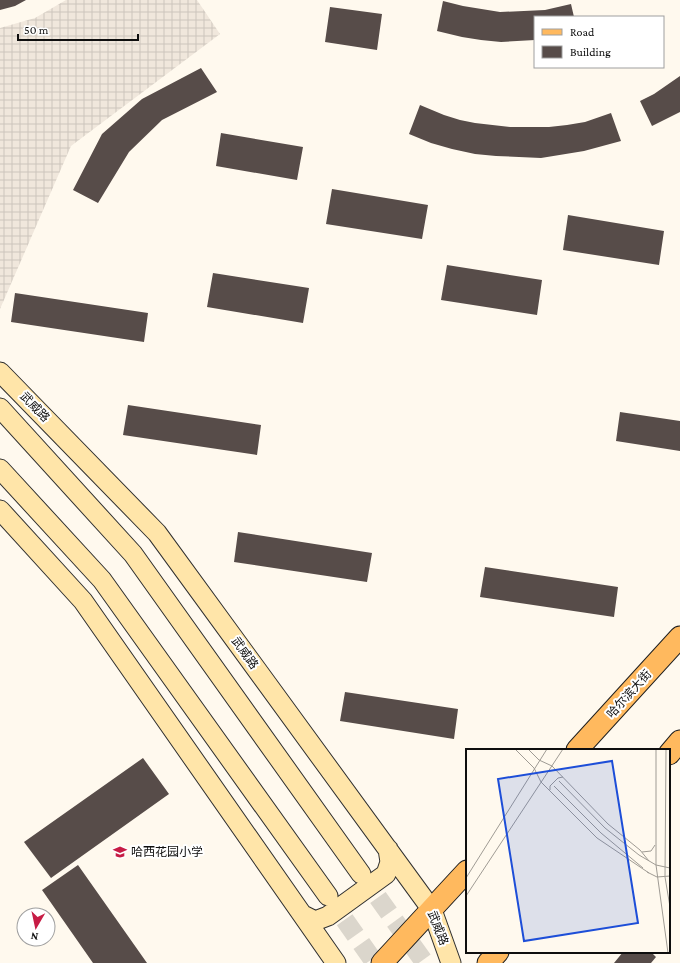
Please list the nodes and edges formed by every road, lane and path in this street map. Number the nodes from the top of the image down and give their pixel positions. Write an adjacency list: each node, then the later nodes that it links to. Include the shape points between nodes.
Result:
1 (0, 372): 9 (main road, 武威路, via 157,533)
2 (0, 408): 11 (main road, via 133,554)
3 (0, 469): 12 (main road, via 102,580)
4 (0, 510): 14 (main road, via 82,601)
5 (680, 637): 7 (main road, 哈尔滨大街)
6 (680, 741): 8 (main road)
7 (579, 749)
8 (670, 753)
9 (388, 849): 13 (main road, 武威路); 14 (main road, via 390,862 386,874 328,916 315,921)
10 (466, 872): 13 (main road)
11 (361, 874)
12 (328, 896)
13 (432, 910): 17 (main road); 18 (main road, 武威路)
14 (303, 915): 16 (main road)
15 (497, 953): 19 (main road)
16 (336, 963)
17 (382, 963)
18 (451, 963)
19 (488, 963)

